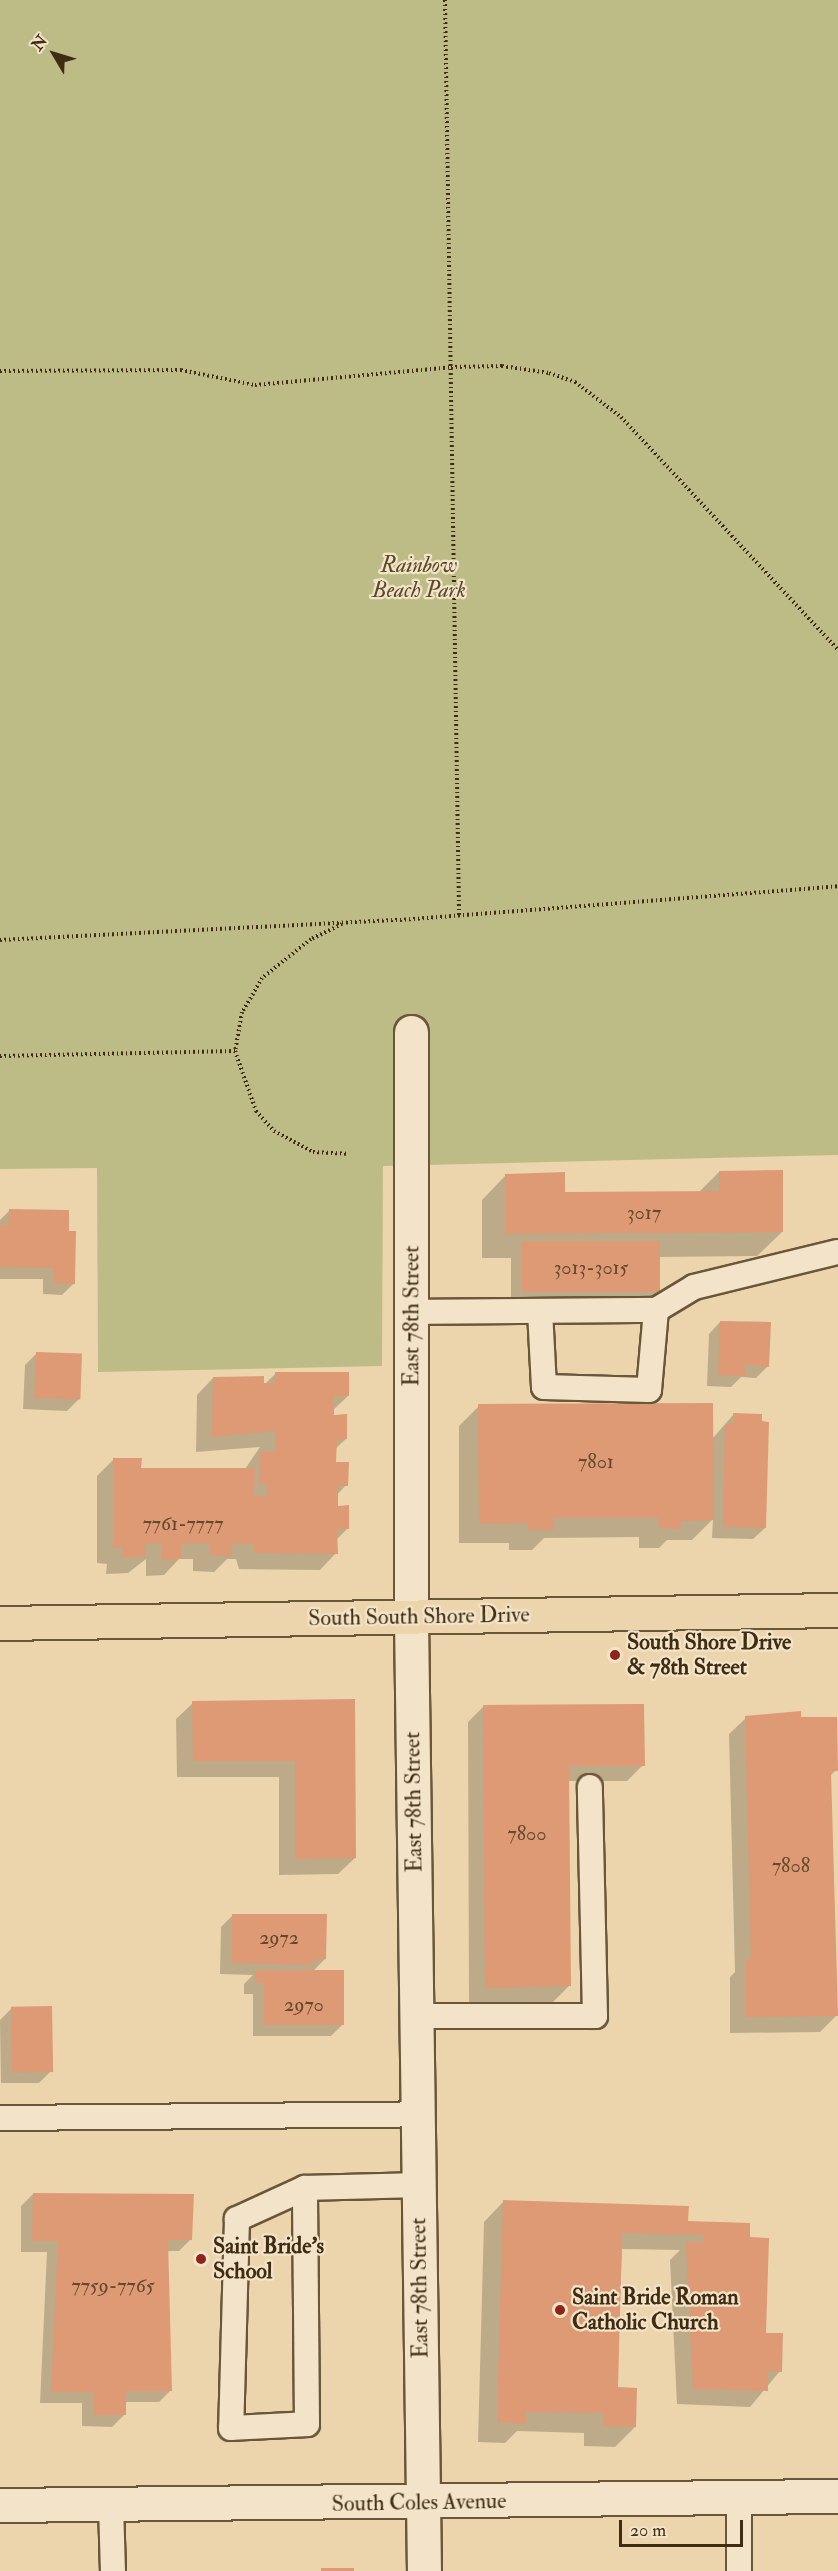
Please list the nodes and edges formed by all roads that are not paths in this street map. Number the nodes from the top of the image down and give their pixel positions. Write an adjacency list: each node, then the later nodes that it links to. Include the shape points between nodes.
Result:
1 (411, 1032): 5 (street, East 78th Street)
2 (838, 1252): 3 (lane, via 694,1287)
3 (656, 1310): 4 (lane); 4 (lane, via 649,1390 544,1387)
4 (540, 1311): 5 (lane)
5 (412, 1312): 7 (street, East 78th Street)
6 (838, 1610): 7 (main road, South South Shore Drive)
7 (411, 1618): 8 (main road, South South Shore Drive); 10 (street, East 78th Street)
8 (0, 1623)
9 (590, 1787): 10 (lane, via 595,2016)
10 (417, 2016): 11 (street, East 78th Street)
11 (418, 2114): 12 (lane); 13 (street, East 78th Street)
12 (0, 2118)
13 (419, 2185): 14 (lane); 17 (street, East 78th Street)
14 (305, 2188): 14 (lane, via 307,2424 231,2428 237,2219)
15 (838, 2496): 16 (street, South Coles Avenue)
16 (739, 2498): 17 (street, South Coles Avenue); 22 (lane)
17 (423, 2504): 19 (street, South Coles Avenue); 21 (street, East 78th Street)
18 (0, 2505): 19 (street, South Coles Avenue)
19 (111, 2505): 20 (lane)
20 (112, 2571)
21 (424, 2571)
22 (739, 2571)

